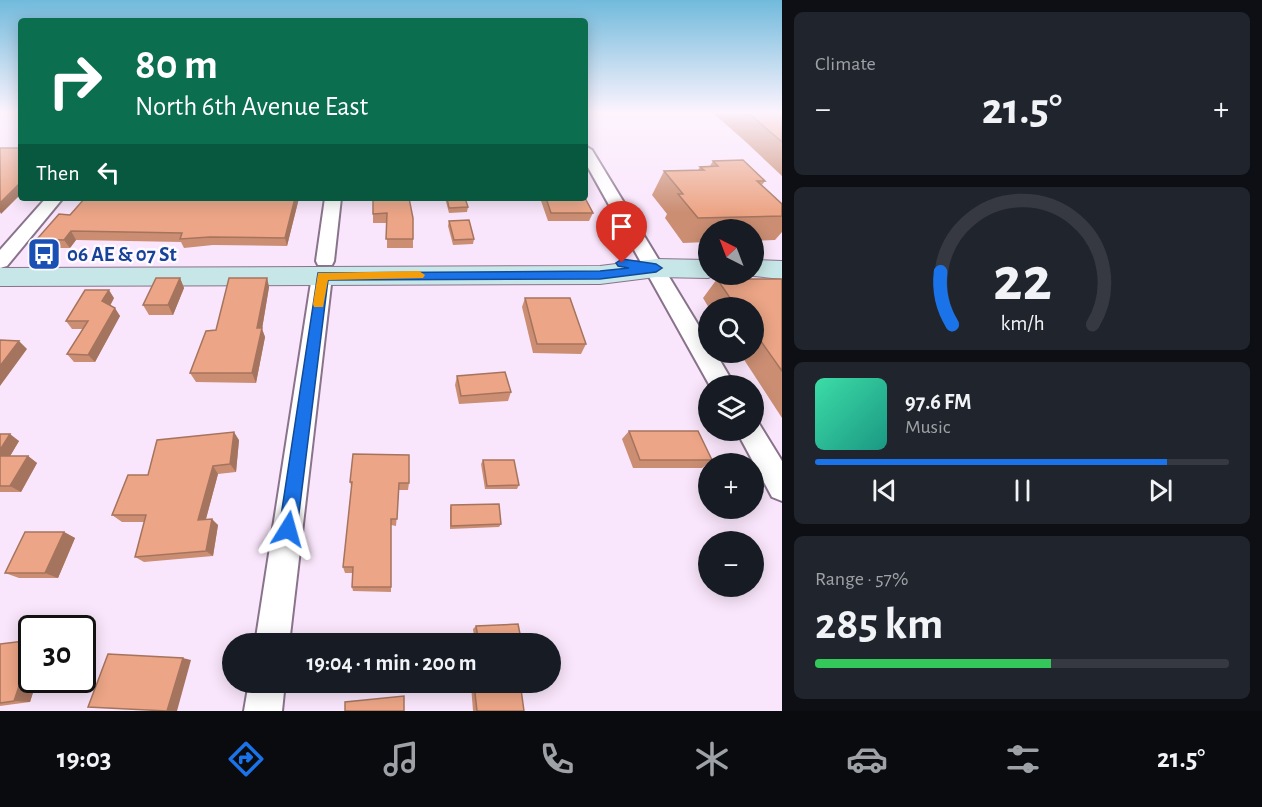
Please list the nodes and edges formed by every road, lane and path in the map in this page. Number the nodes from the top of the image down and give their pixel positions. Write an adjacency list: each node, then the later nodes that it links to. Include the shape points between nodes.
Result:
1 (588, 155): 5 (street)
2 (52, 201): 4 (street)
3 (333, 201): 6 (street)
4 (0, 262): 6 (main road)
5 (656, 268): 6 (main road, via 600,275); 7 (main road); 11 (street)
6 (324, 269): 10 (main road); 14 (street)
7 (698, 269)
8 (764, 269): 9 (main road)
9 (782, 270)
10 (0, 277)
11 (717, 375)
12 (755, 441): 13 (street)
13 (782, 487)
14 (274, 633)
15 (265, 693): 16 (street)
16 (263, 711)

